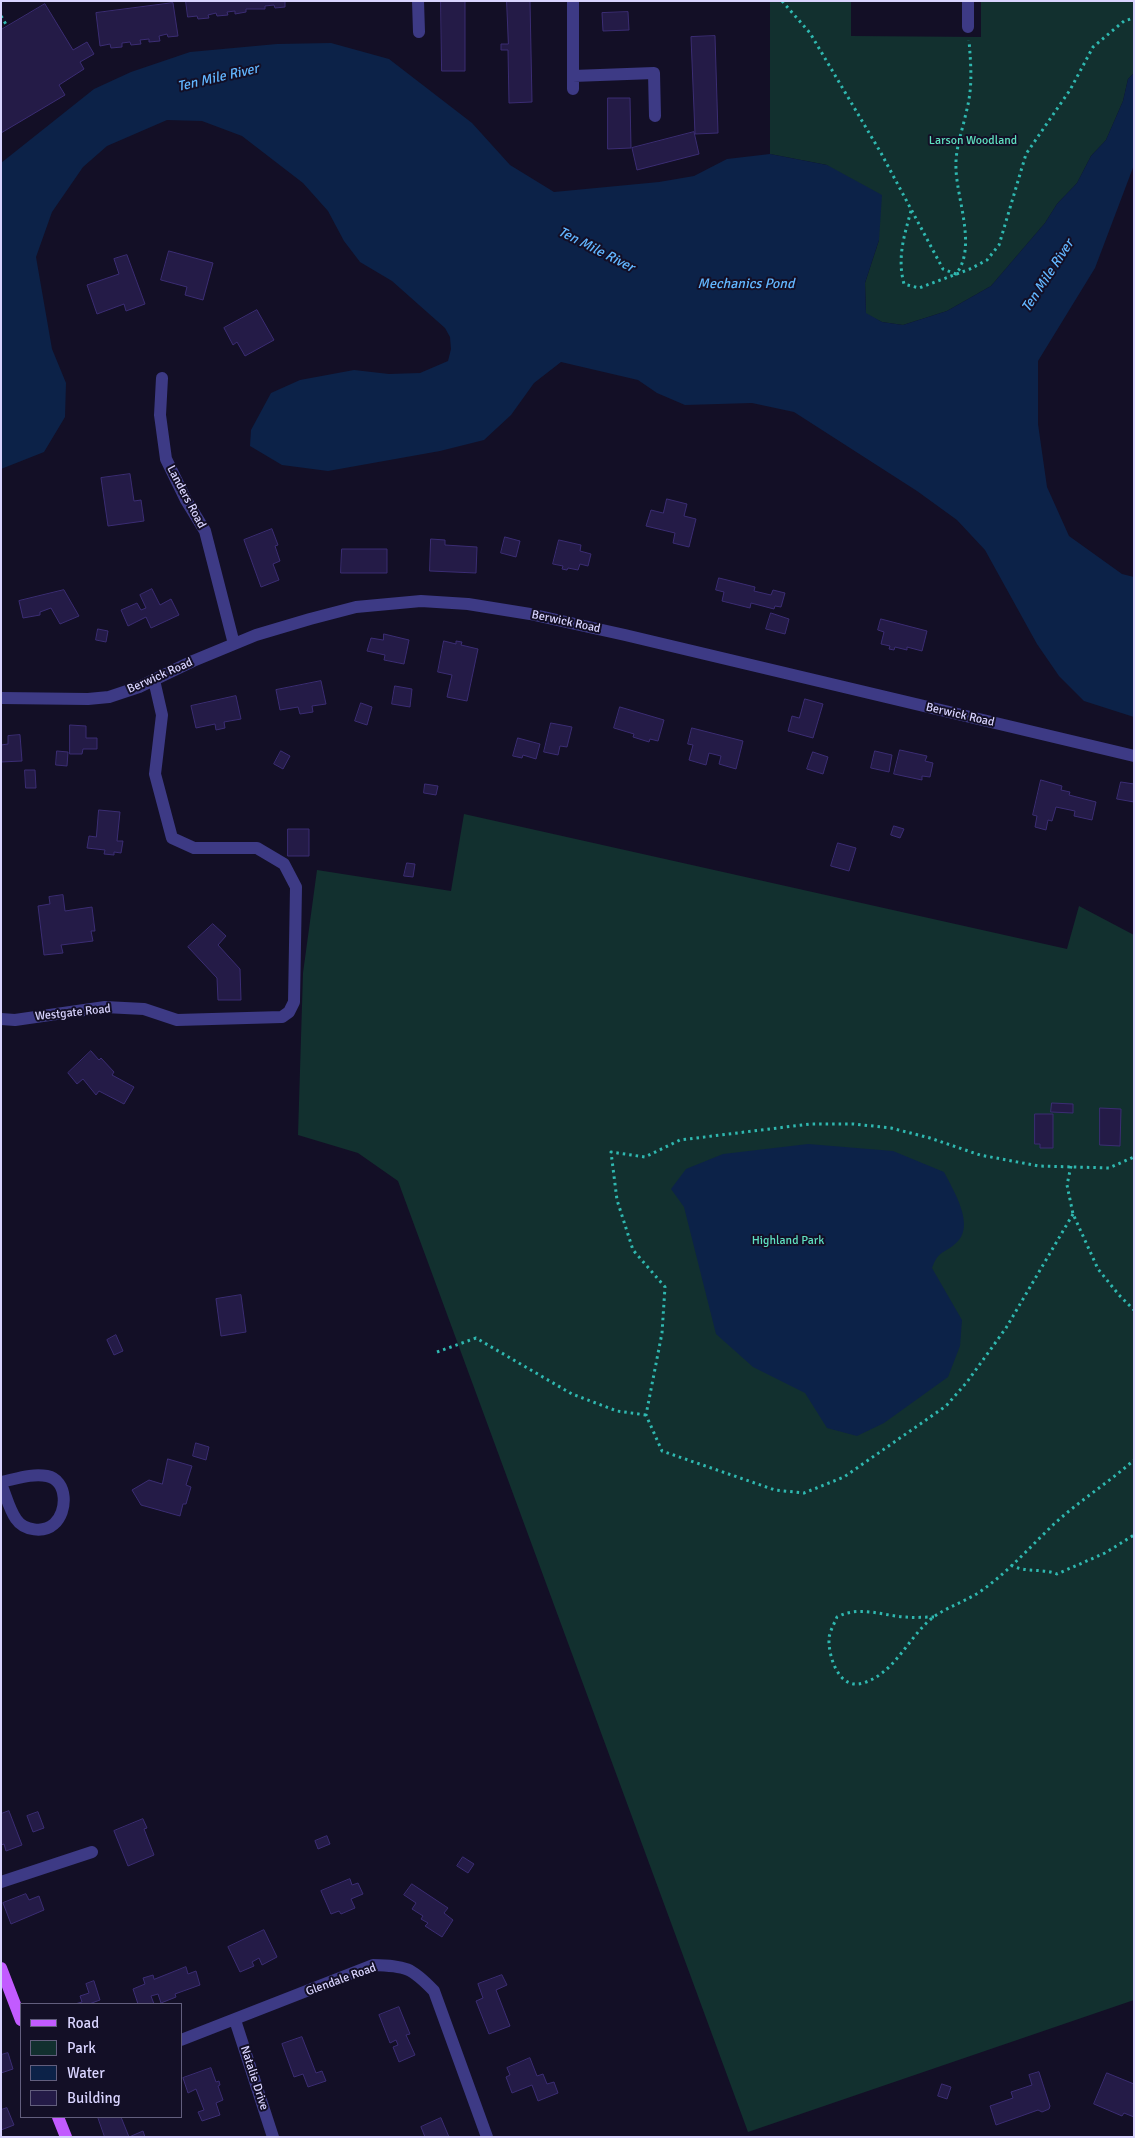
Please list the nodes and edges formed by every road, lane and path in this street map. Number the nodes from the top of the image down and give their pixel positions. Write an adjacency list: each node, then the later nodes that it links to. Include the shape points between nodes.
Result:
1 (418, 1): 9 (street)
2 (573, 1): 10 (street)
3 (782, 1): 13 (path, via 810,33)
4 (968, 1): 8 (street)
5 (1, 16): 7 (path)
6 (1134, 18): 14 (path, via 1124,20 1093,47 1070,90 1026,154 998,245 987,260)
7 (8, 26)
8 (968, 27): 14 (path, via 972,80 958,139 956,168 966,232 960,268)
9 (419, 32)
10 (573, 76): 11 (street); 12 (street, via 654,73)
11 (573, 89)
12 (655, 116)
13 (912, 210): 14 (path, via 943,269); 14 (path, via 902,242 900,269 904,284 919,288)
14 (956, 274)
15 (162, 378): 16 (street, Landers Road, via 160,415 166,459 205,531)
16 (234, 644): 17 (street, Berwick Road); 19 (street, Berwick Road, via 356,607 421,601 468,604 625,635)
17 (154, 680): 18 (street, Berwick Road, via 109,697); 20 (street, Westgate Road, via 162,715 155,774 172,838 194,848 257,848 284,864 296,886 294,1002 282,1018 178,1020 144,1009 105,1007 15,1020)
18 (1, 698)
19 (1134, 756)
20 (1, 1019)
21 (1134, 1156): 22 (path, via 1109,1168)
22 (1071, 1166): 23 (path, via 1067,1185); 26 (path, via 1039,1166 980,1155 891,1128 854,1124 810,1124 680,1140 645,1157 612,1152 617,1200 634,1250 665,1287 662,1333)
23 (1073, 1214): 24 (path, via 1098,1269); 26 (path, via 1006,1328 967,1382 946,1406 844,1477 804,1493 775,1490 662,1451)
24 (1134, 1310)
25 (437, 1352): 26 (path, via 476,1338 572,1394 617,1411)
26 (646, 1414)
27 (1134, 1460): 30 (path, via 1056,1523)
28 (1, 1483): 28 (street, via 17,1521 35,1530 54,1524 64,1498 57,1481 49,1476 32,1475)
29 (1134, 1535): 30 (path, via 1104,1553 1057,1574 1019,1570)
30 (1012, 1566): 31 (path, via 980,1592)
31 (934, 1617): 31 (path, via 846,1612 837,1617 829,1637 833,1664 847,1682 863,1683 884,1671 922,1626)
32 (92, 1852): 33 (street)
33 (1, 1882)
34 (1, 1968): 35 (main road)
35 (20, 2017)
36 (234, 2020): 37 (street, Glendale Road); 40 (street, Natalie Drive); 41 (street, Glendale Road, via 373,1965 400,1966 417,1973 434,1991)
37 (182, 2040)
38 (58, 2118): 39 (main road)
39 (66, 2137)
40 (273, 2137)
41 (487, 2137)

